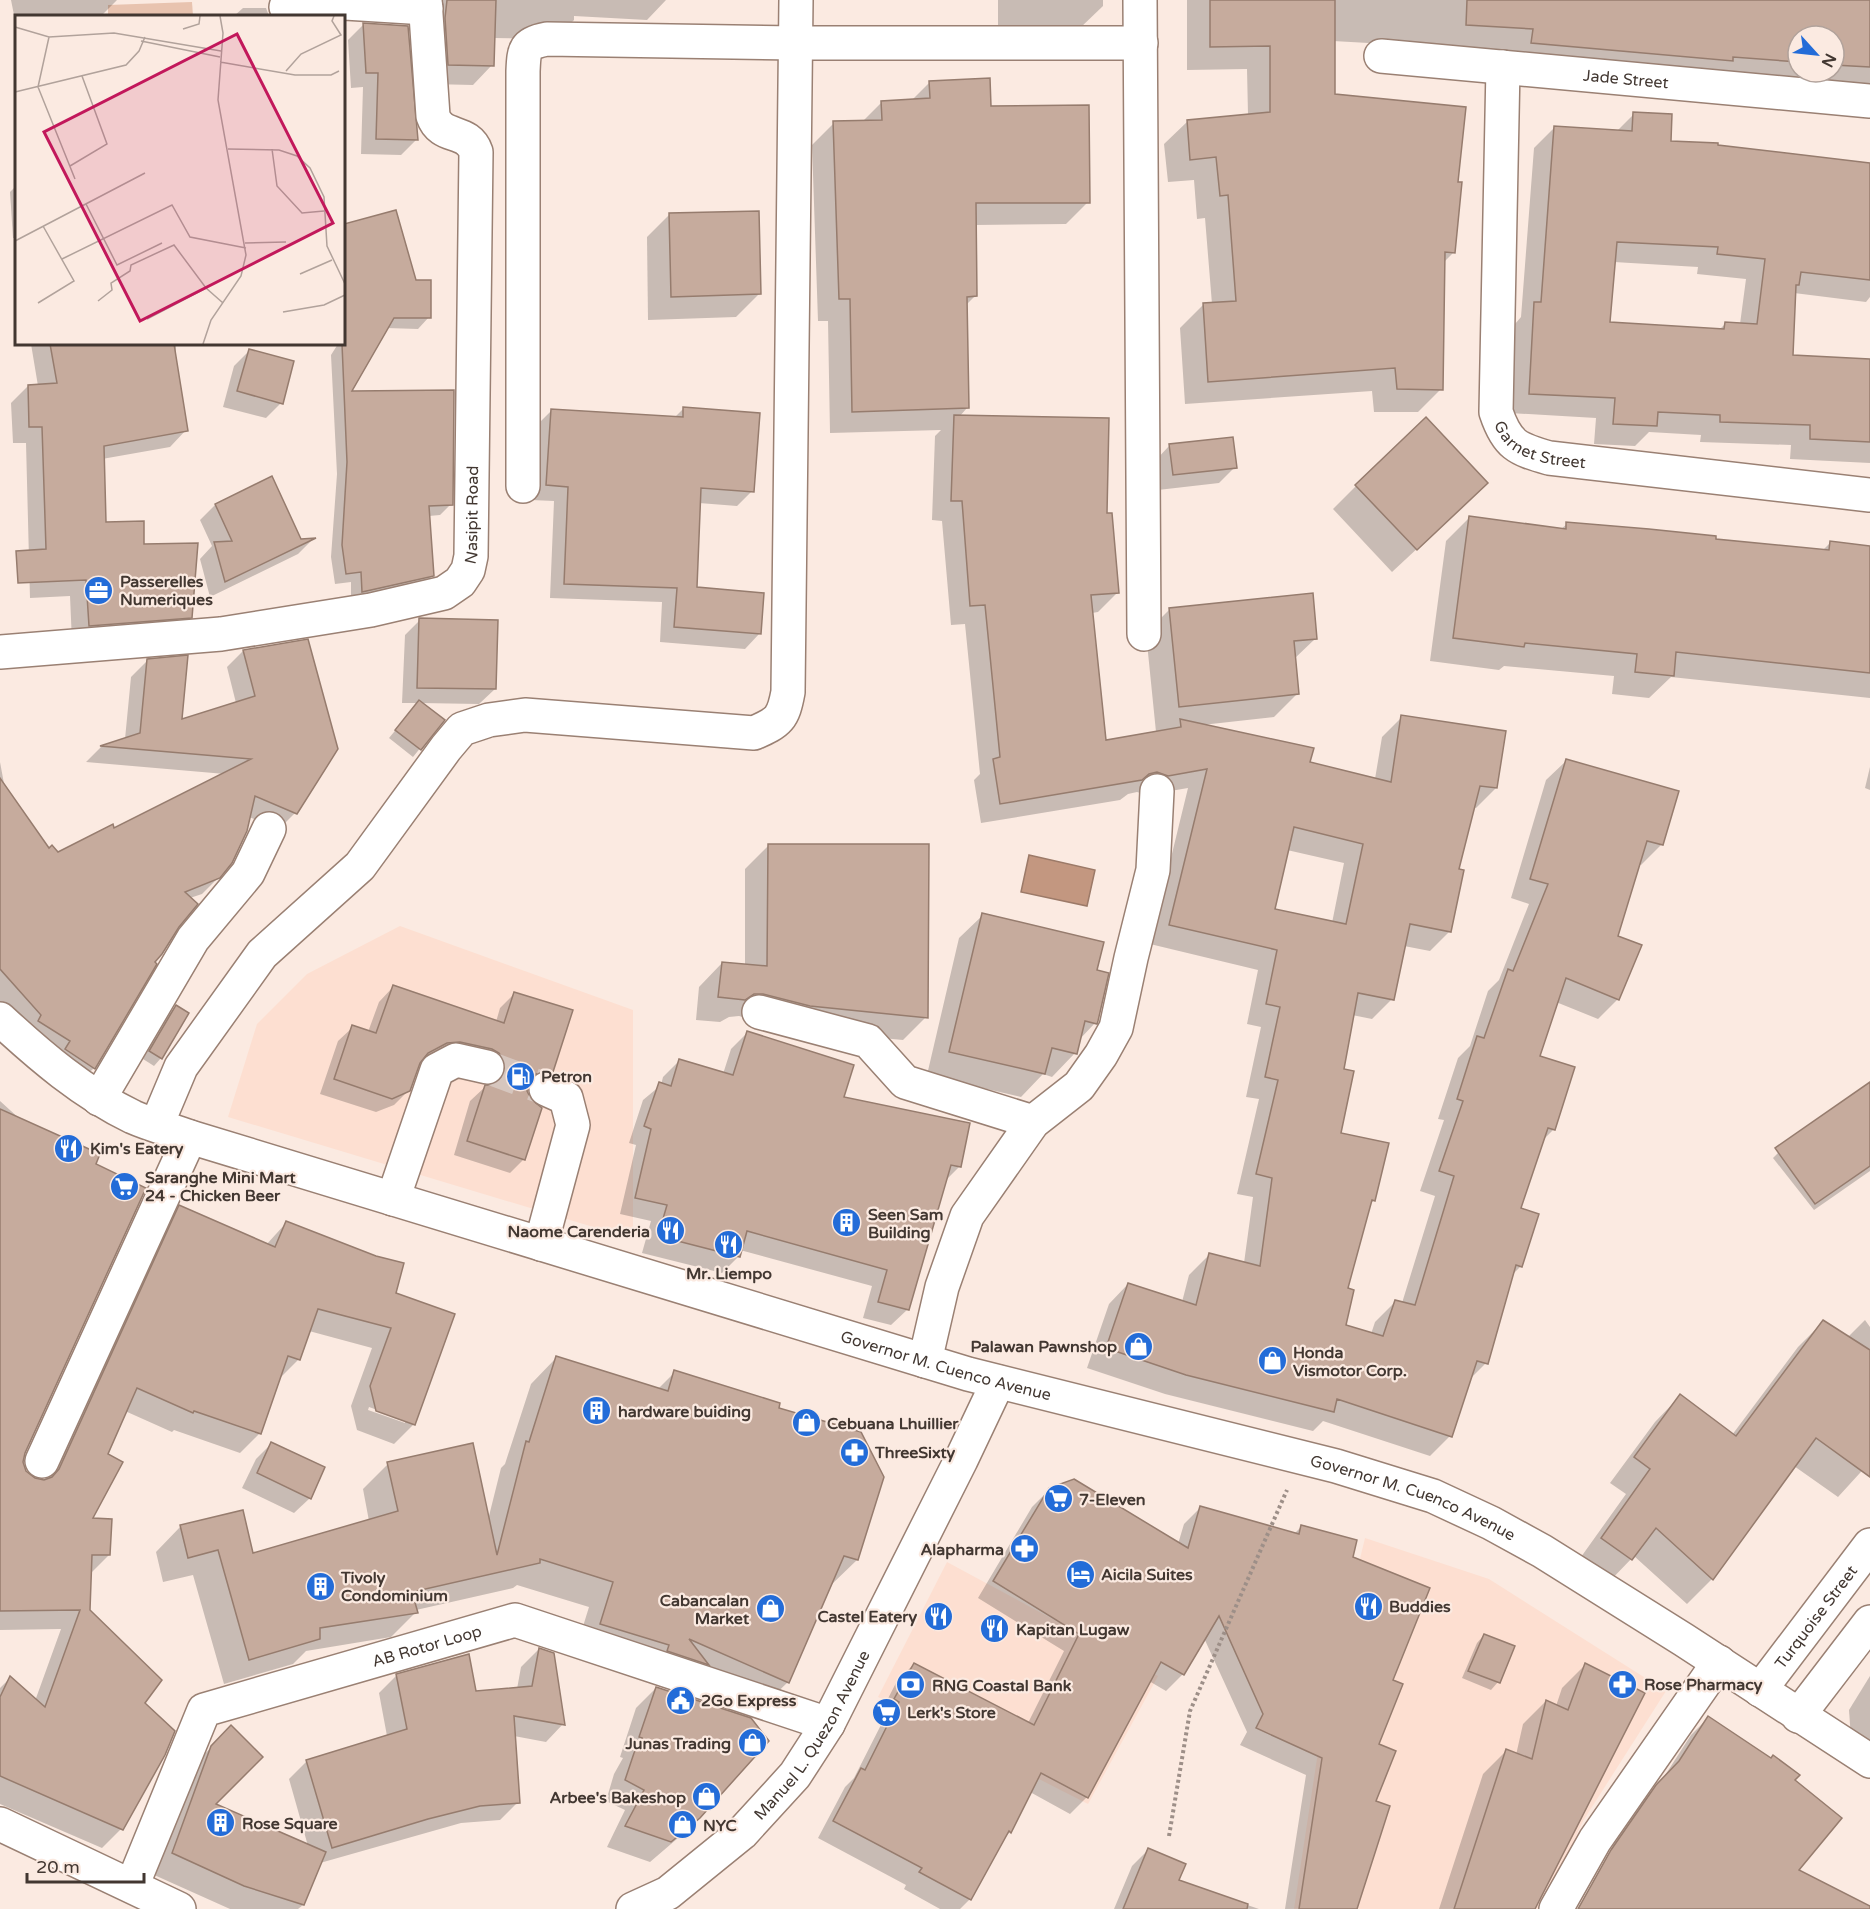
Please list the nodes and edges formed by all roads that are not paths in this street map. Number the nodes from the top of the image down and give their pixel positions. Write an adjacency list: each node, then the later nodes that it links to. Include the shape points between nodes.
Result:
1 (796, 0): 5 (street)
2 (1140, 0): 6 (street)
3 (426, 4): 4 (street); 13 (street, Nasipit Road, via 433,116 444,131 466,138 476,152 472,545 468,570 460,582 444,593 372,610 221,634)
4 (286, 7)
5 (796, 43): 6 (street); 10 (street, via 547,39 528,46 523,71); 22 (street, via 789,692 784,711 775,724 754,733 525,715 462,729 360,866 262,954 181,1067)
6 (1141, 43): 12 (street)
7 (1381, 56): 8 (street, Jade Street)
8 (1503, 66): 9 (street, Jade Street); 11 (street, Garnet Street, via 1496,412 1503,433 1524,451 1549,458)
9 (1870, 101)
10 (524, 486)
11 (1870, 495)
12 (1144, 634)
13 (0, 652)
14 (1157, 791): 21 (street, via 1153,870 1116,1028 1079,1086)
15 (269, 829): 20 (street, via 248,873 193,939)
16 (759, 1012): 21 (street, via 868,1041 905,1082)
17 (0, 1019): 20 (street, Governor M. Cuenco Avenue)
18 (487, 1067): 24 (street, via 456,1060 436,1070)
19 (546, 1089): 25 (street, via 566,1098 573,1125)
20 (99, 1099): 22 (street, Governor M. Cuenco Avenue)
21 (1033, 1122): 26 (street, via 967,1216 942,1287)
22 (156, 1124): 23 (street, Governor M. Cuenco Avenue)
23 (190, 1137): 24 (street, Governor M. Cuenco Avenue); 28 (street)
24 (393, 1199): 25 (street, Governor M. Cuenco Avenue)
25 (541, 1244): 26 (street, Governor M. Cuenco Avenue)
26 (925, 1361): 27 (street, Governor M. Cuenco Avenue)
27 (998, 1382): 31 (street, Governor M. Cuenco Avenue, via 1302,1457 1433,1496 1542,1551); 34 (street, Manuel L. Quezon Avenue)
28 (42, 1461)
29 (1870, 1545): 32 (street, Turquoise Street)
30 (1870, 1622): 33 (street)
31 (1719, 1662): 32 (street, Governor M. Cuenco Avenue); 40 (street, via 1595,1840)
32 (1760, 1690): 33 (street, Governor M. Cuenco Avenue)
33 (1798, 1716): 35 (street, Governor M. Cuenco Avenue)
34 (828, 1724): 37 (street, AB Rotor Loop, via 515,1620 204,1710); 39 (street, Manuel L. Quezon Avenue, via 795,1775 742,1833 668,1893)
35 (1870, 1761)
36 (0, 1824): 37 (street)
37 (132, 1886): 38 (street)
38 (179, 1909)
39 (633, 1909)
40 (1556, 1909)

